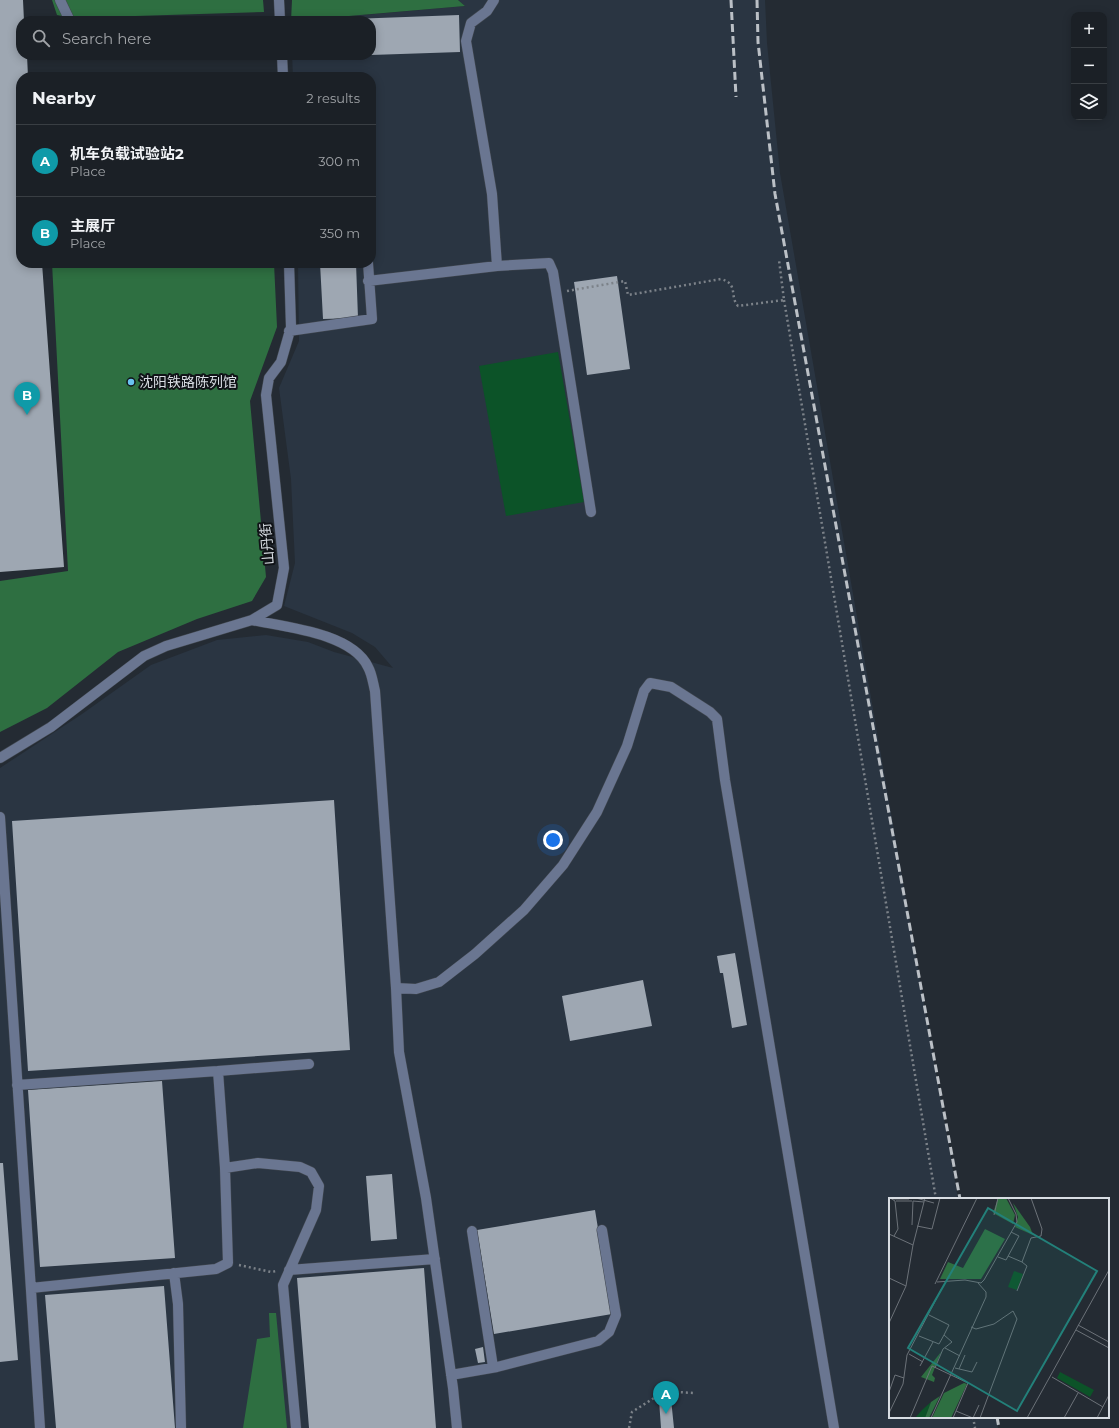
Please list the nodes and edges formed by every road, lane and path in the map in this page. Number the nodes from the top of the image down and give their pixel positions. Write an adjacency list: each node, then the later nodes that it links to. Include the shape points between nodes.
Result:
1 (60, 0): 4 (lane)
2 (279, 0): 5 (lane)
3 (494, 0): 9 (lane, via 487,11 471,22 466,41 492,194)
4 (68, 16)
5 (280, 16)
6 (282, 60): 7 (lane)
7 (283, 72)
8 (779, 260): 14 (path)
9 (497, 266): 12 (lane); 13 (lane, via 550,264)
10 (289, 268): 15 (lane, 山丹街)
11 (368, 268): 12 (lane)
12 (368, 280): 15 (lane, via 372,319)
13 (557, 292): 14 (path, via 625,281 628,295 721,279 732,286 734,300 738,306); 16 (lane)
14 (784, 300): 25 (path)
15 (290, 331): 17 (lane, 山丹街, via 281,362 269,378 266,395 284,568 277,605)
16 (591, 512)
17 (252, 620): 18 (lane, 山丹街, via 166,646 144,656 51,727); 20 (lane, via 322,634 356,651 368,667 375,691)
18 (0, 758)
19 (0, 817): 23 (lane)
20 (396, 988): 28 (lane, via 399,1052); 42 (lane, via 416,989 439,982 476,954 524,910 563,865 597,812 627,746 644,691 650,683 671,687 717,719 725,780)
21 (309, 1064): 22 (lane)
22 (218, 1071): 23 (lane); 24 (lane)
23 (17, 1085): 32 (lane)
24 (225, 1168): 29 (lane); 30 (lane, via 258,1163 300,1167 311,1172 319,1186 316,1210)
25 (936, 1198)
26 (602, 1230): 33 (lane, via 616,1315 610,1332 598,1341)
27 (472, 1231): 33 (lane)
28 (435, 1259): 30 (lane); 34 (lane)
29 (228, 1263): 30 (path, via 271,1272); 31 (lane, via 216,1270)
30 (289, 1270): 39 (lane, via 282,1285)
31 (174, 1273): 32 (lane); 38 (lane, via 178,1304)
32 (31, 1288): 37 (lane)
33 (493, 1368): 34 (lane)
34 (451, 1375): 40 (lane)
35 (694, 1393): 41 (path, via 677,1392 654,1398 632,1412)
36 (973, 1418): 43 (path)
37 (40, 1428)
38 (181, 1428)
39 (296, 1428)
40 (457, 1428)
41 (629, 1428)
42 (834, 1428)
43 (975, 1428)

